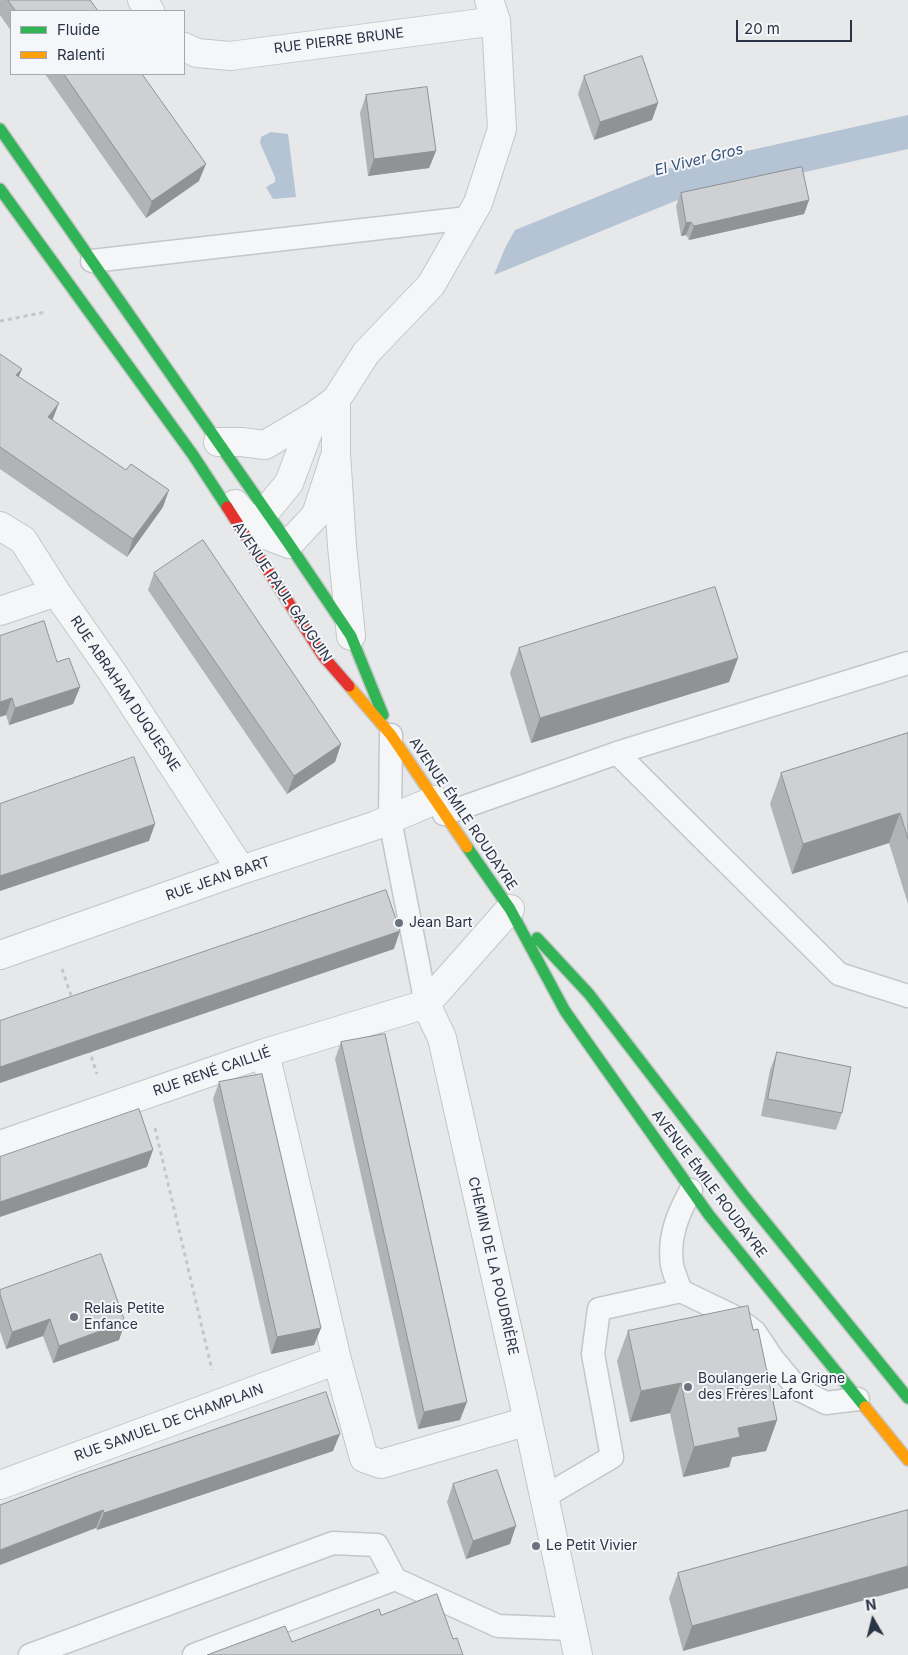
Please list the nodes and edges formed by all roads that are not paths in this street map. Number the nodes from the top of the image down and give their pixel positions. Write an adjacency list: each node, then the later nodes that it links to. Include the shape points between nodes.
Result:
1 (492, 10): 2 (street, RUE PIERRE BRUNE, via 230,56 197,53); 7 (street, via 502,129 478,202)
2 (185, 48)
3 (0, 129): 5 (street)
4 (0, 150): 5 (street, via 13,165)
5 (30, 171): 8 (street)
6 (0, 189): 13 (street, AVENUE PAUL GAUGUIN)
7 (468, 218): 8 (lane); 9 (street, via 431,285 366,353)
8 (92, 261): 11 (street)
9 (336, 400): 10 (street); 12 (street)
10 (314, 416): 11 (street, via 265,444); 14 (street, via 289,483)
11 (218, 442): 14 (street)
12 (336, 453): 16 (street, via 316,515); 20 (street)
13 (193, 455): 14 (street); 17 (street, AVENUE PAUL GAUGUIN)
14 (262, 522): 16 (street); 17 (street)
15 (0, 526): 18 (street, RUE ABRAHAM DUQUESNE, via 23,540)
16 (289, 544): 20 (street)
17 (266, 570): 22 (street, AVENUE PAUL GAUGUIN, via 323,656)
18 (56, 592): 19 (street); 26 (street, RUE ABRAHAM DUQUESNE)
19 (0, 611)
20 (351, 636): 22 (street)
21 (908, 663): 23 (lane)
22 (391, 735): 24 (street, AVENUE ÉMILE ROUDAYRE); 25 (lane)
23 (617, 753): 24 (lane); 29 (lane, via 839,974)
24 (440, 807): 25 (street, RUE JEAN BART); 27 (street, AVENUE ÉMILE ROUDAYRE)
25 (390, 820): 26 (street, RUE JEAN BART); 30 (lane)
26 (241, 870): 28 (street, RUE JEAN BART)
27 (510, 909): 30 (street); 33 (street, AVENUE ÉMILE ROUDAYRE, via 565,1011); 36 (street, AVENUE ÉMILE ROUDAYRE, via 589,994 745,1197)
28 (0, 955)
29 (908, 996)
30 (426, 1004): 31 (street, RUE RENÉ CAILLIÉ); 38 (street, CHEMIN DE LA POUDRIÈRE, via 442,1038)
31 (265, 1053): 32 (street, RUE RENÉ CAILLIÉ); 35 (street)
32 (0, 1145)
33 (691, 1190): 34 (lane, via 677,1216 671,1239 672,1266); 37 (street, AVENUE ÉMILE ROUDAYRE)
34 (681, 1291): 37 (lane, via 737,1318 755,1332 798,1389 826,1403); 41 (lane, via 599,1309 593,1354 612,1457)
35 (337, 1360): 38 (street, via 364,1458 381,1464); 40 (street, RUE SAMUEL DE CHAMPLAIN)
36 (908, 1398)
37 (858, 1399): 39 (street, AVENUE ÉMILE ROUDAYRE)
38 (528, 1421): 41 (street, CHEMIN DE LA POUDRIÈRE)
39 (908, 1460)
40 (0, 1485)
41 (544, 1497): 43 (street, CHEMIN DE LA POUDRIÈRE)
42 (395, 1578): 43 (lane, via 498,1626); 44 (lane, via 377,1545 333,1542); 45 (lane)
43 (572, 1629): 46 (street, CHEMIN DE LA POUDRIÈRE)
44 (30, 1655)
45 (194, 1655)
46 (578, 1655)

